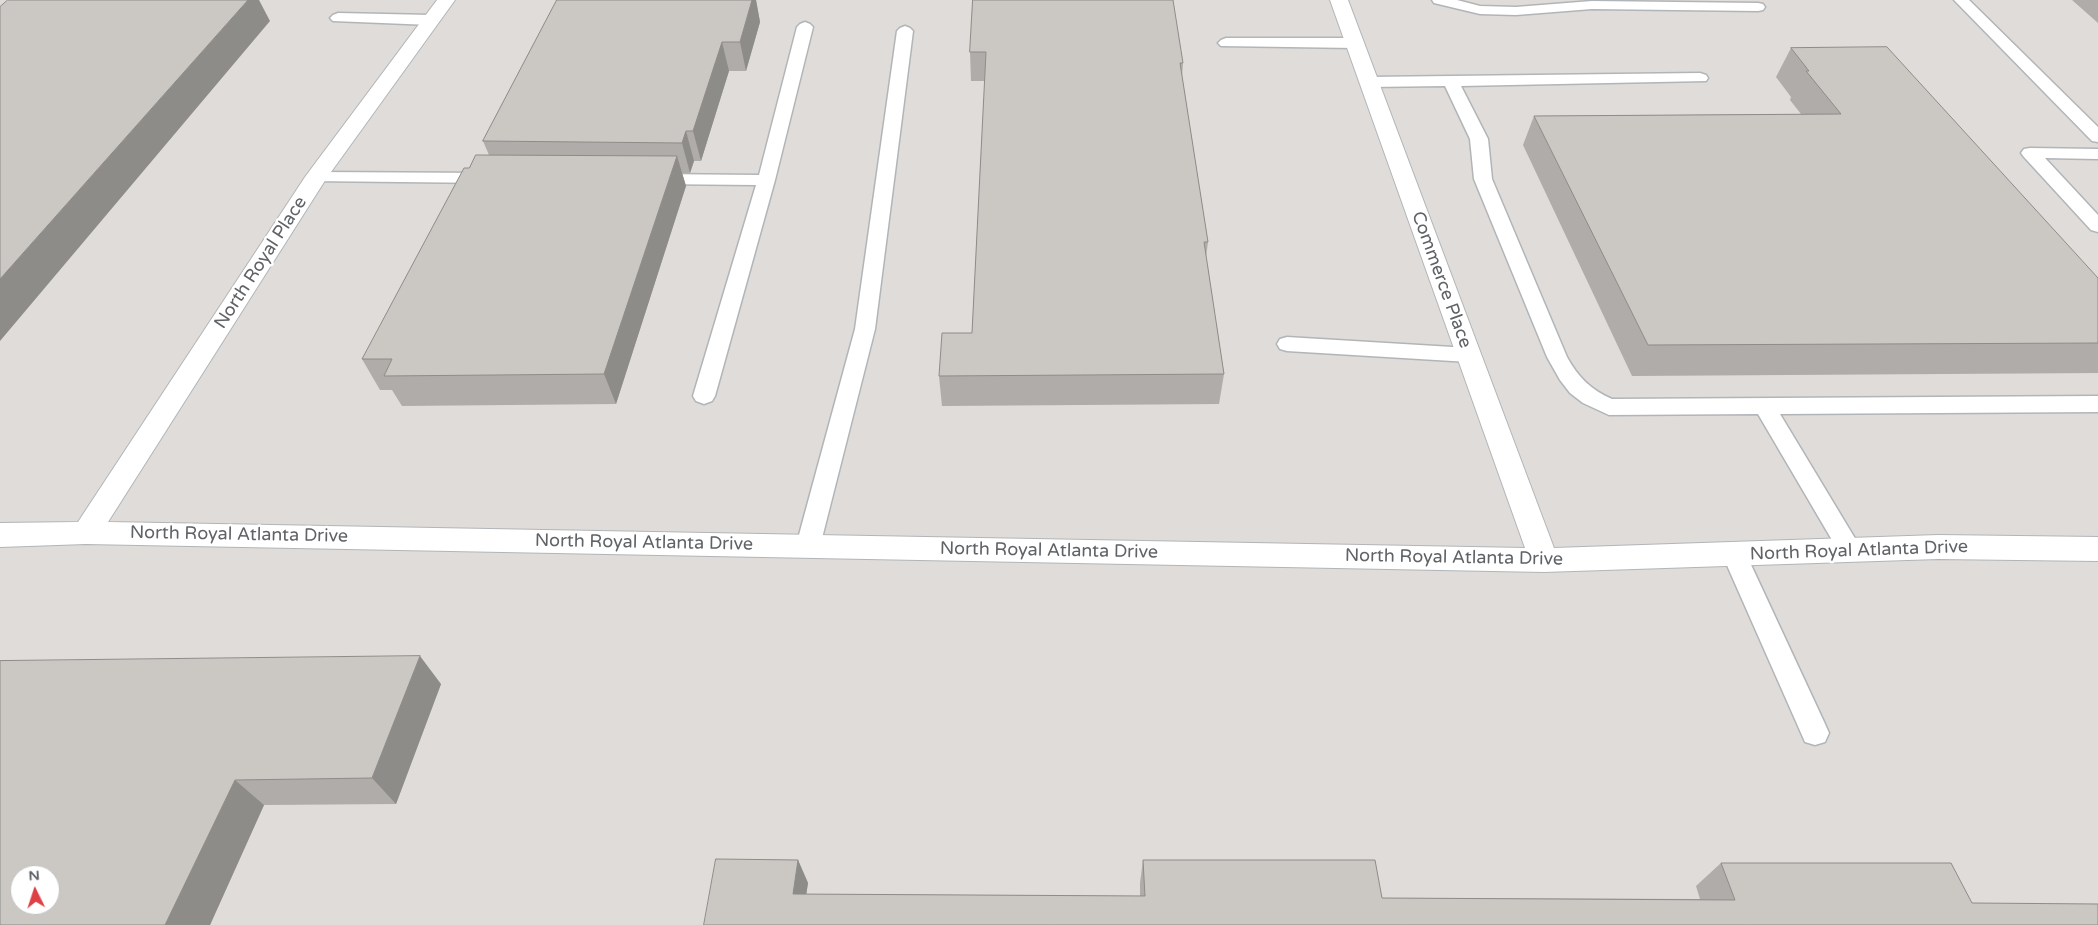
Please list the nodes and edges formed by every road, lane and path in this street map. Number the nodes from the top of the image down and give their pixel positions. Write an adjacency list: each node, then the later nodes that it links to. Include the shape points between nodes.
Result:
1 (446, 0): 7 (street, North Royal Place)
2 (1339, 0): 11 (street, Commerce Place)
3 (1439, 0): 5 (lane, via 1480,10 1516,11 1592,5)
4 (1961, 0): 15 (lane)
5 (1758, 7)
6 (338, 18): 7 (lane)
7 (431, 20): 17 (street, North Royal Place)
8 (804, 27): 20 (lane)
9 (905, 31): 29 (lane, via 865,329)
10 (1226, 43): 11 (lane)
11 (1354, 43): 14 (street, Commerce Place)
12 (1700, 78): 13 (lane)
13 (1451, 81): 14 (lane); 26 (lane, via 1479,139 1483,179 1567,377 1587,397 1609,407)
14 (1369, 82): 23 (street, Commerce Place)
15 (2098, 137)
16 (2098, 154): 21 (lane, via 2030,153)
17 (316, 177): 18 (lane); 27 (street, North Royal Place)
18 (509, 178)
19 (637, 179): 20 (lane)
20 (766, 180): 24 (lane)
21 (2098, 226)
22 (1288, 344): 23 (lane)
23 (1469, 355): 33 (street, Commerce Place)
24 (704, 396)
25 (2098, 404): 26 (lane)
26 (1764, 406): 31 (lane)
27 (86, 532): 28 (street, North Royal Atlanta Drive); 29 (street, North Royal Atlanta Drive)
28 (0, 535)
29 (808, 546): 33 (street, North Royal Atlanta Drive)
30 (2098, 549): 31 (street, North Royal Atlanta Drive, via 1938,547)
31 (1850, 550): 32 (street, North Royal Atlanta Drive)
32 (1734, 554): 33 (street, North Royal Atlanta Drive); 34 (lane)
33 (1544, 560)
34 (1815, 733)

